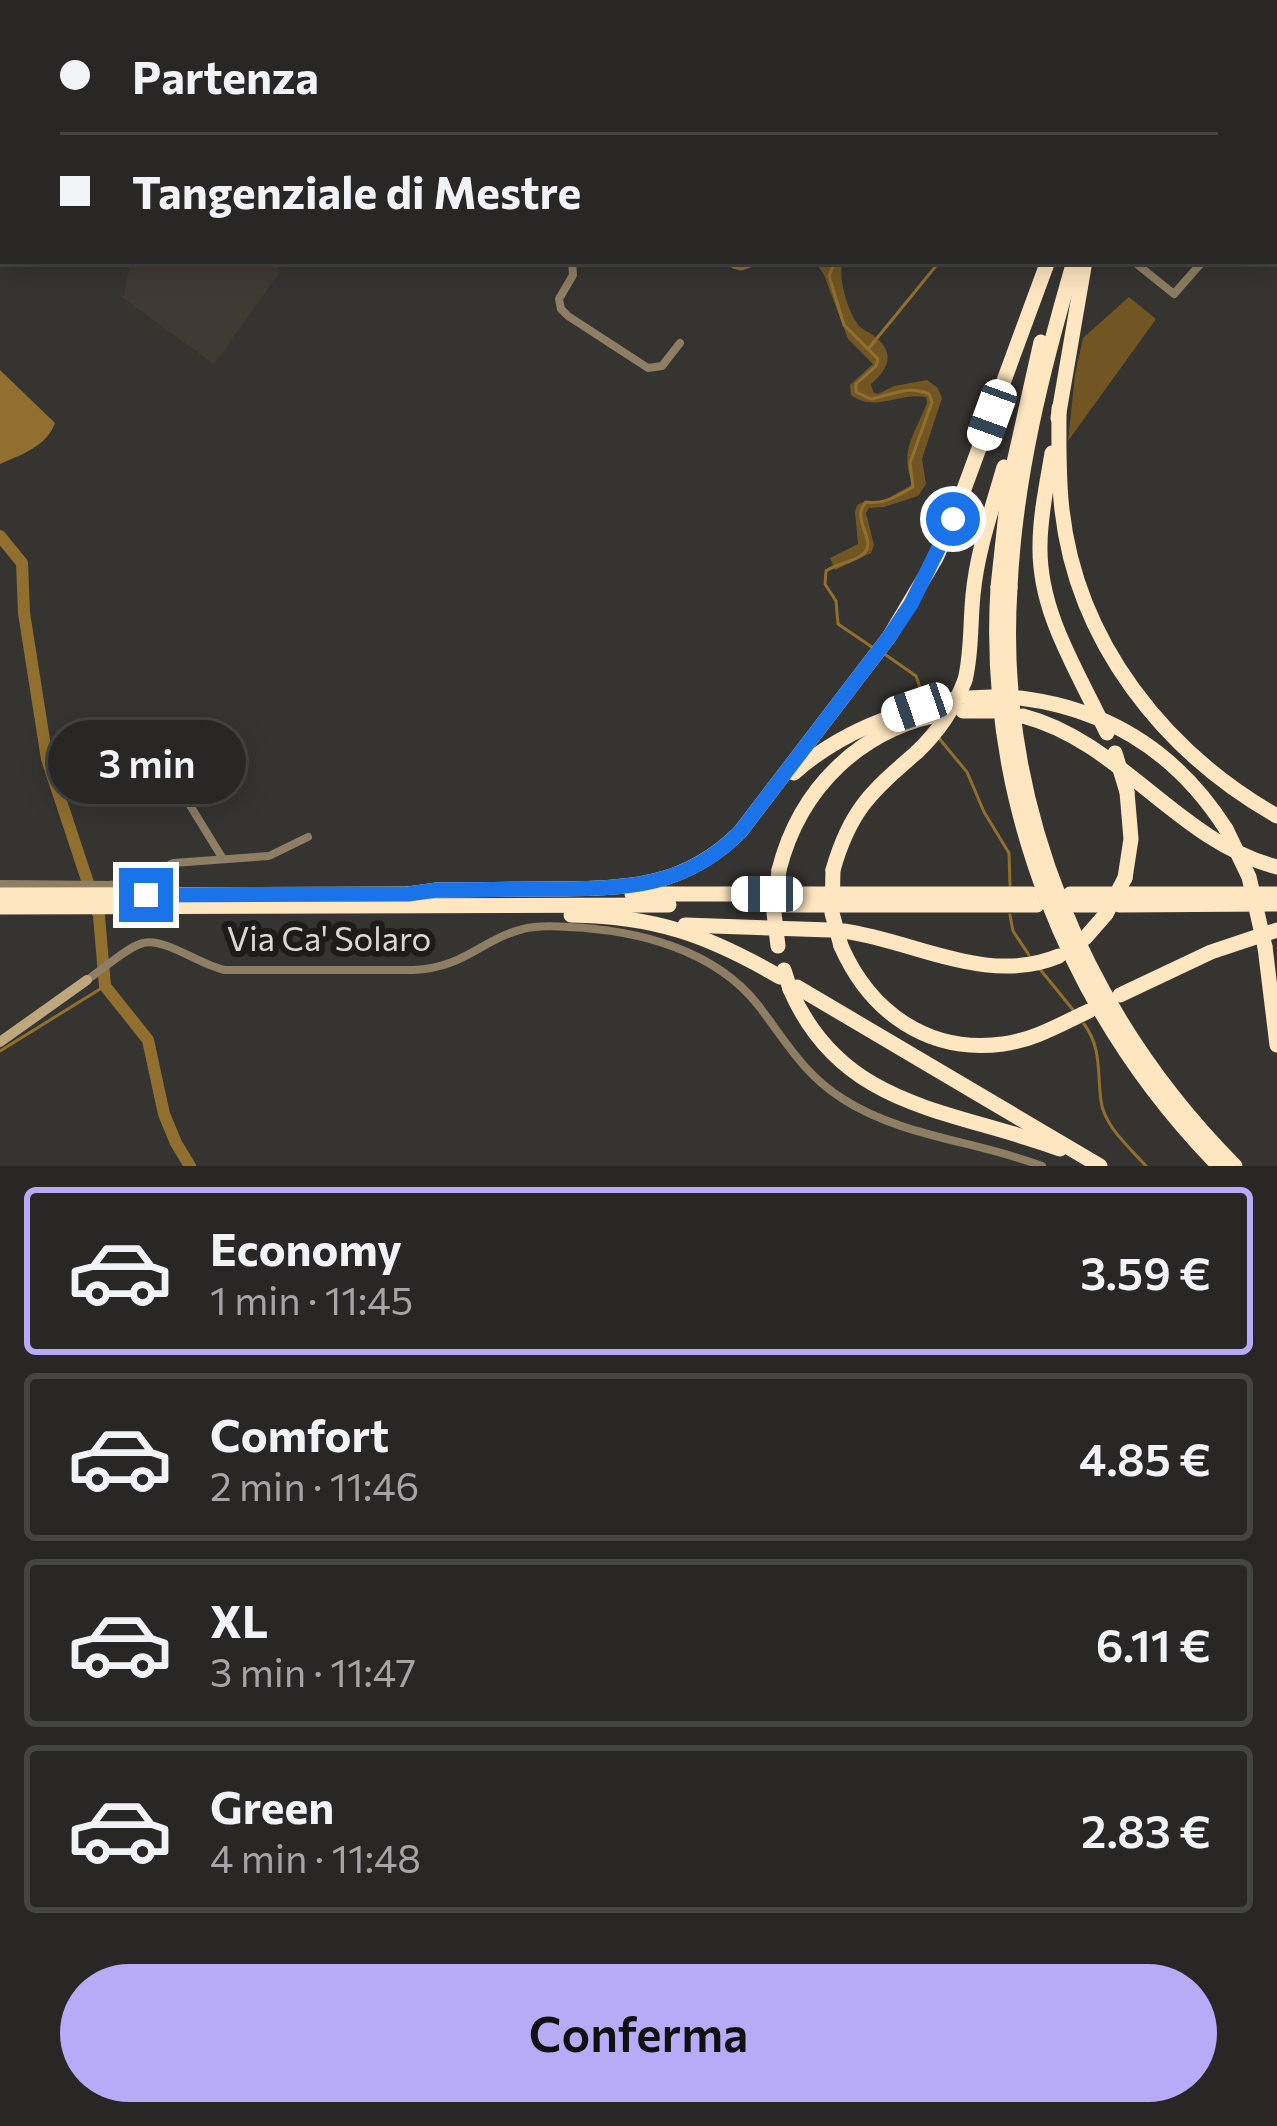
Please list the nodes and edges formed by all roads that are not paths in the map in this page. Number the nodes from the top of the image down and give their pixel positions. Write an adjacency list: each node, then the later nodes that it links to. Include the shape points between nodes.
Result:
1 (572, 264): 9 (street, via 559,298 568,316 648,368 662,366)
2 (1047, 264): 18 (highway, via 953,519 911,604)
3 (1064, 264): 8 (highway)
4 (1072, 264): 8 (highway)
5 (1084, 264): 11 (highway)
6 (1200, 264): 7 (street, via 1174,294)
7 (1138, 265)
8 (1063, 281): 10 (highway); 12 (highway)
9 (680, 344)
10 (1027, 396): 12 (highway, via 1009,485); 38 (highway, bridge, via 979,556 965,680 934,736 870,793 841,842 833,870)
11 (1059, 408): 19 (highway, via 1062,514 1096,628 1128,683 1184,749); 29 (highway, bridge, via 1041,570 1055,625 1127,793 1131,838)
12 (1004, 588): 50 (highway, bridge, via 999,681 1009,763 1050,909 1110,1028); 51 (highway, bridge, via 1018,748 1060,902 1142,1057)
13 (1020, 698): 46 (highway, bridge, via 1076,709 1138,737 1183,772 1226,829 1249,877)
14 (992, 704): 15 (highway)
15 (942, 708): 18 (highway, via 871,725 810,759); 42 (highway, bridge, via 866,743 800,813 779,870 775,913)
16 (1023, 716): 22 (highway, via 1084,742 1214,841)
17 (140, 724): 21 (street)
18 (763, 805): 24 (highway, via 711,857 646,884)
19 (1277, 816)
20 (308, 837): 21 (street, via 269,856)
21 (223, 859): 28 (street, via 173,863)
22 (1277, 867)
23 (0, 884): 26 (street)
24 (408, 894): 28 (highway); 32 (highway)
25 (1277, 894): 29 (highway)
26 (69, 895): 27 (highway); 28 (highway); 35 (highway)
27 (0, 896)
28 (110, 896): 34 (highway)
29 (1116, 898): 31 (highway); 33 (highway); 39 (highway)
30 (1034, 899): 32 (highway)
31 (1072, 899)
32 (774, 900): 34 (highway)
33 (1277, 904)
34 (167, 906): 36 (highway)
35 (0, 907)
36 (658, 923): 38 (highway); 42 (highway)
37 (1277, 930): 43 (highway)
38 (838, 936): 40 (highway, via 903,943 971,964); 44 (highway, via 864,989 921,1033 1001,1045)
39 (1085, 938)
40 (1053, 959)
41 (88, 979): 45 (street, Via Ca' Solaro); 48 (street, Via Ca' Solaro, via 154,942 225,970 424,970 529,927 644,937 738,984 804,1068 856,1107)
42 (788, 981): 47 (highway); 47 (highway, via 827,1048 877,1088)
43 (1120, 995)
44 (1089, 1011)
45 (0, 1042)
46 (1277, 1045)
47 (1082, 1156): 49 (highway)
48 (1042, 1166)
49 (1100, 1166)
50 (1219, 1166)
51 (1235, 1166)

